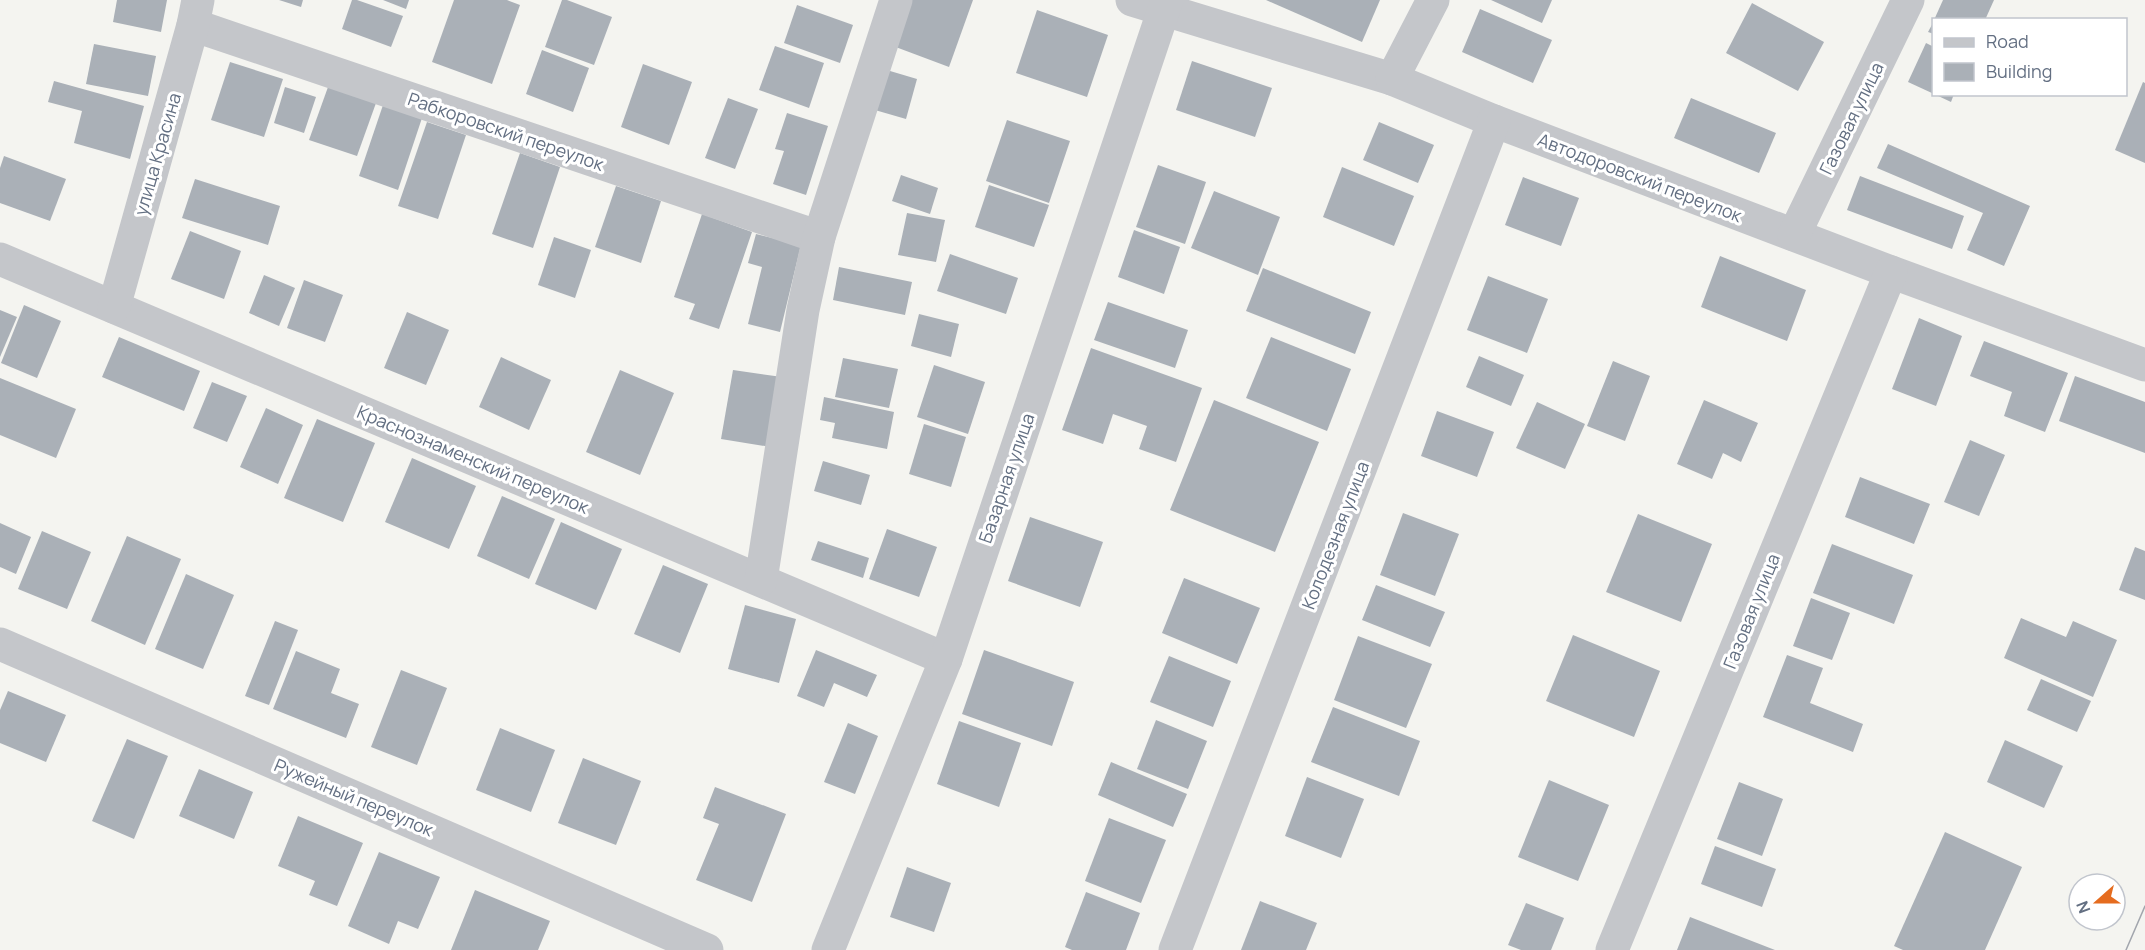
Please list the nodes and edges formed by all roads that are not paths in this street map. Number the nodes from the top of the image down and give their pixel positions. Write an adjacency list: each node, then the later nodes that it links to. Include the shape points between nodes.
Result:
1 (896, 0): 10 (street)
2 (1132, 0): 5 (street, Автодоровский переулок)
3 (1433, 0): 7 (street)
4 (1908, 0): 9 (street, Газовая улица)
5 (1165, 5): 7 (street, Автодоровский переулок); 17 (street, Базарная улица)
6 (195, 12): 10 (street, Рабкоровский переулок); 13 (street, улица Красина)
7 (1392, 79): 8 (street, Автодоровский переулок)
8 (1494, 121): 9 (street, Автодоровский переулок); 20 (street, Колодезная улица)
9 (1794, 235): 12 (street, Автодоровский переулок)
10 (819, 237): 15 (street, via 803,310)
11 (0, 259): 13 (street, Краснознаменский переулок)
12 (1891, 272): 14 (street, Автодоровский переулок); 21 (street, Газовая улица)
13 (114, 307): 15 (street, Краснознаменский переулок)
14 (2145, 364)
15 (761, 580): 17 (street, Краснознаменский переулок)
16 (0, 644): 18 (street, Ружейный переулок)
17 (946, 658): 19 (street, Базарная улица)
18 (707, 950)
19 (828, 950)
20 (1175, 950)
21 (1612, 950)

